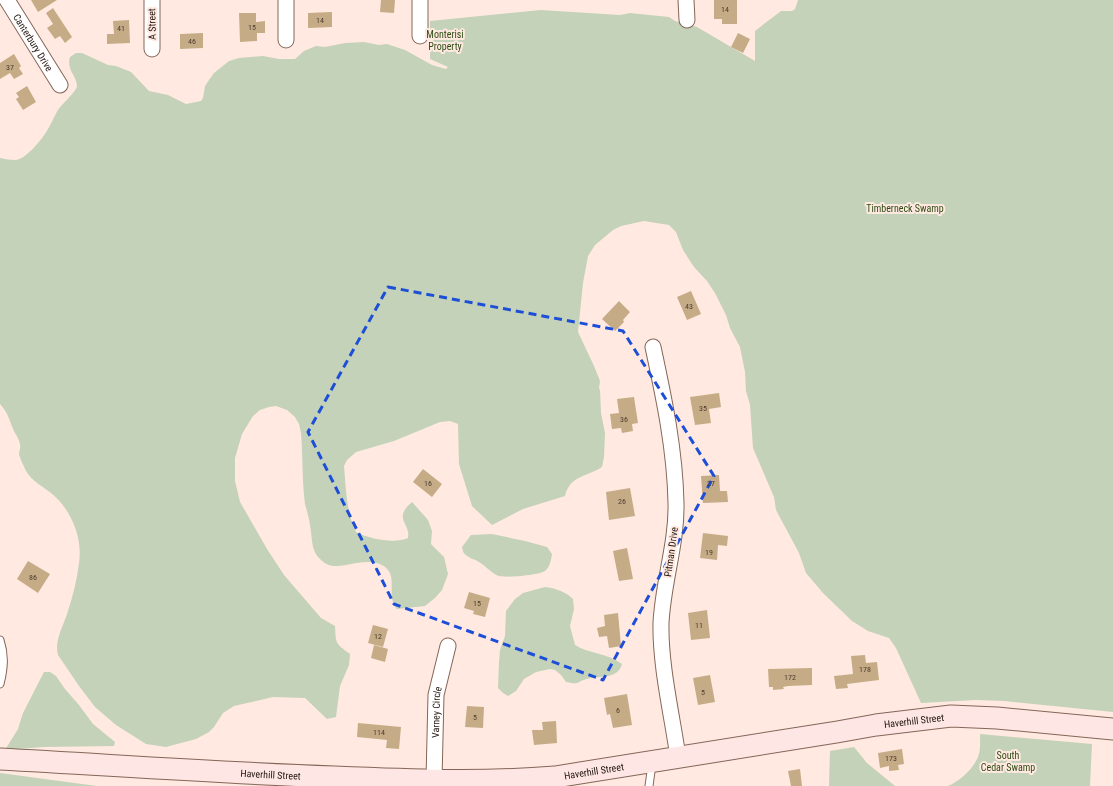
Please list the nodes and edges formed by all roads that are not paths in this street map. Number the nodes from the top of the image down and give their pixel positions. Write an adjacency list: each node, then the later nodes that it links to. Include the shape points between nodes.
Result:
1 (7, 0): 10 (street, Canterbury Drive)
2 (152, 0): 9 (street, A Street)
3 (286, 0): 8 (street)
4 (420, 0): 7 (street)
5 (686, 0): 6 (street)
6 (687, 20)
7 (420, 36)
8 (286, 40)
9 (152, 49)
10 (60, 85)
11 (653, 347): 16 (street, Pitman Drive, via 664,401 674,475 675,522 661,630)
12 (0, 640): 14 (lane, via 4,660)
13 (448, 646): 19 (street, Varney Circle, via 436,695)
14 (0, 684)
15 (1113, 729): 16 (street, Haverhill Street, via 997,718 940,717 876,724)
16 (678, 758): 18 (street, Haverhill Street)
17 (0, 759): 19 (street, Haverhill Street, via 285,775)
18 (653, 762): 19 (street, Haverhill Street, via 542,778); 20 (lane)
19 (434, 780)
20 (649, 786)

